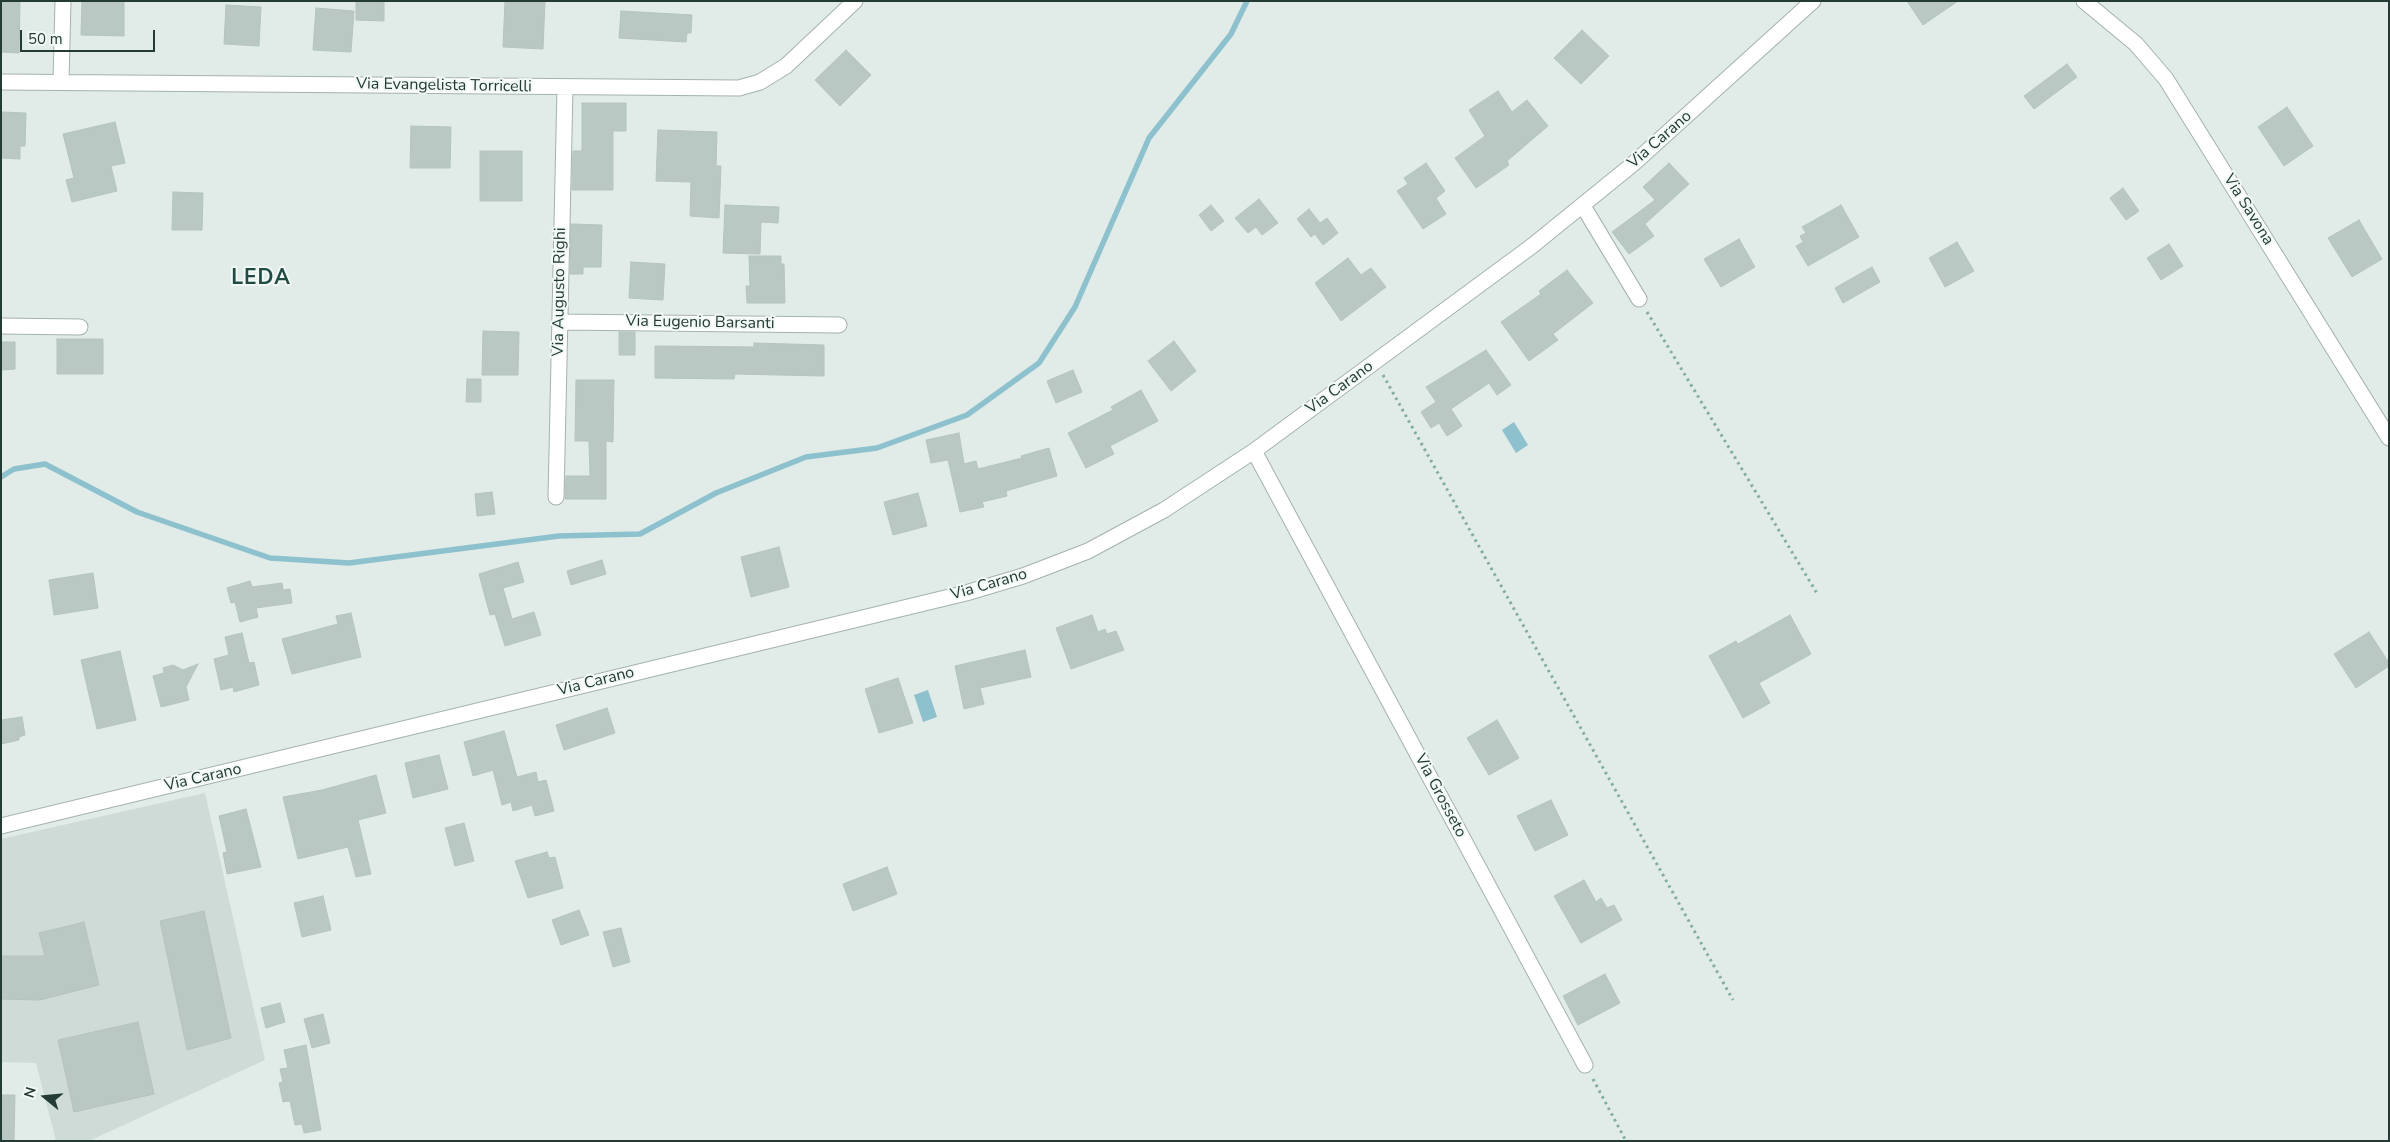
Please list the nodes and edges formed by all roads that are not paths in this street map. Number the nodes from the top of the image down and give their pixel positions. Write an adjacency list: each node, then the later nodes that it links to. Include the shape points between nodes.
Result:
1 (63, 1): 6 (street)
2 (855, 1): 7 (street, Via Evangelista Torricelli, via 786,66 770,78 750,86 718,90)
3 (1813, 1): 8 (street, Via Carano, via 1694,111)
4 (2084, 1): 14 (street, Via Savona, via 2136,44 2166,80)
5 (1, 82): 6 (street, Via Evangelista Torricelli)
6 (61, 82): 7 (street, Via Evangelista Torricelli)
7 (565, 88): 10 (street, Via Augusto Righi)
8 (1583, 206): 9 (street); 15 (street, Via Carano)
9 (1639, 299)
10 (560, 322): 11 (street, Via Eugenio Barsanti); 16 (street, Via Augusto Righi)
11 (839, 324)
12 (1, 326): 13 (street)
13 (80, 327)
14 (2389, 438)
15 (1254, 451): 17 (street, Via Carano, via 1164,510 1112,539 998,584); 18 (street, Via Grosseto)
16 (556, 497)
17 (1, 826)
18 (1585, 1065)

